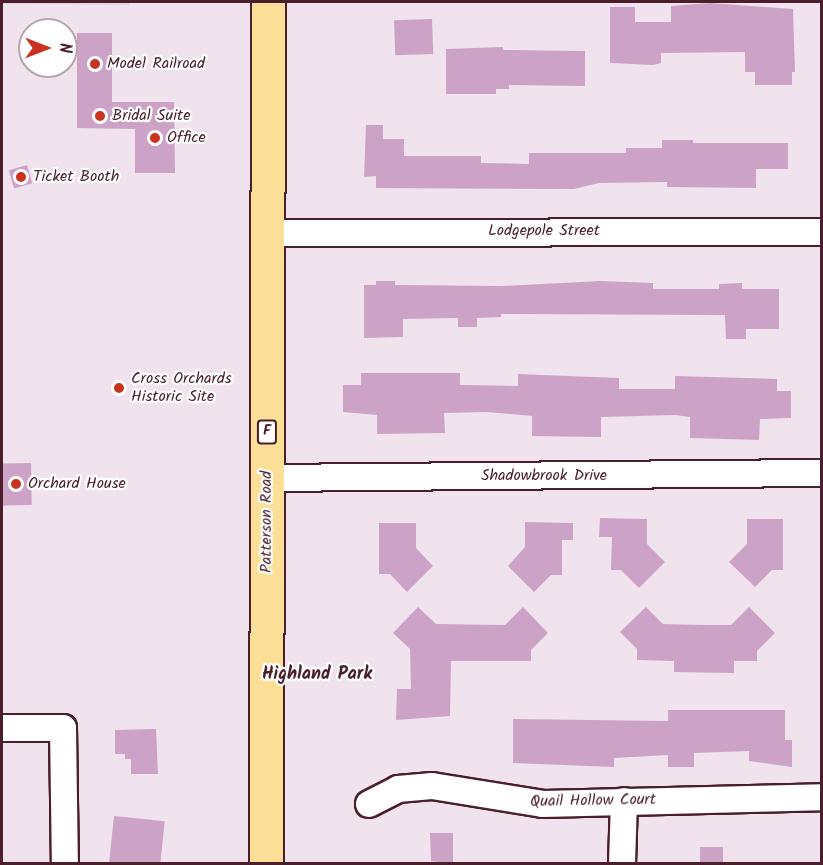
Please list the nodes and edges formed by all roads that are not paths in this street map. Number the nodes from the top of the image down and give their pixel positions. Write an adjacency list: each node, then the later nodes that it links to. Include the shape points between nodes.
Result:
1 (268, 2): 3 (main road, Patterson Road / F)
2 (822, 232): 3 (street, Lodgepole Street)
3 (267, 233): 5 (main road, Patterson Road / F)
4 (822, 473): 5 (street, Shadowbrook Drive)
5 (267, 478): 11 (main road, Patterson Road / F)
6 (2, 728): 10 (street, via 63,728)
7 (822, 797): 8 (street, Quail Hollow Court)
8 (624, 801): 9 (street, Quail Hollow Court, via 543,804 432,786 398,789); 12 (street)
9 (369, 804)
10 (64, 864)
11 (266, 864)
12 (622, 864)

